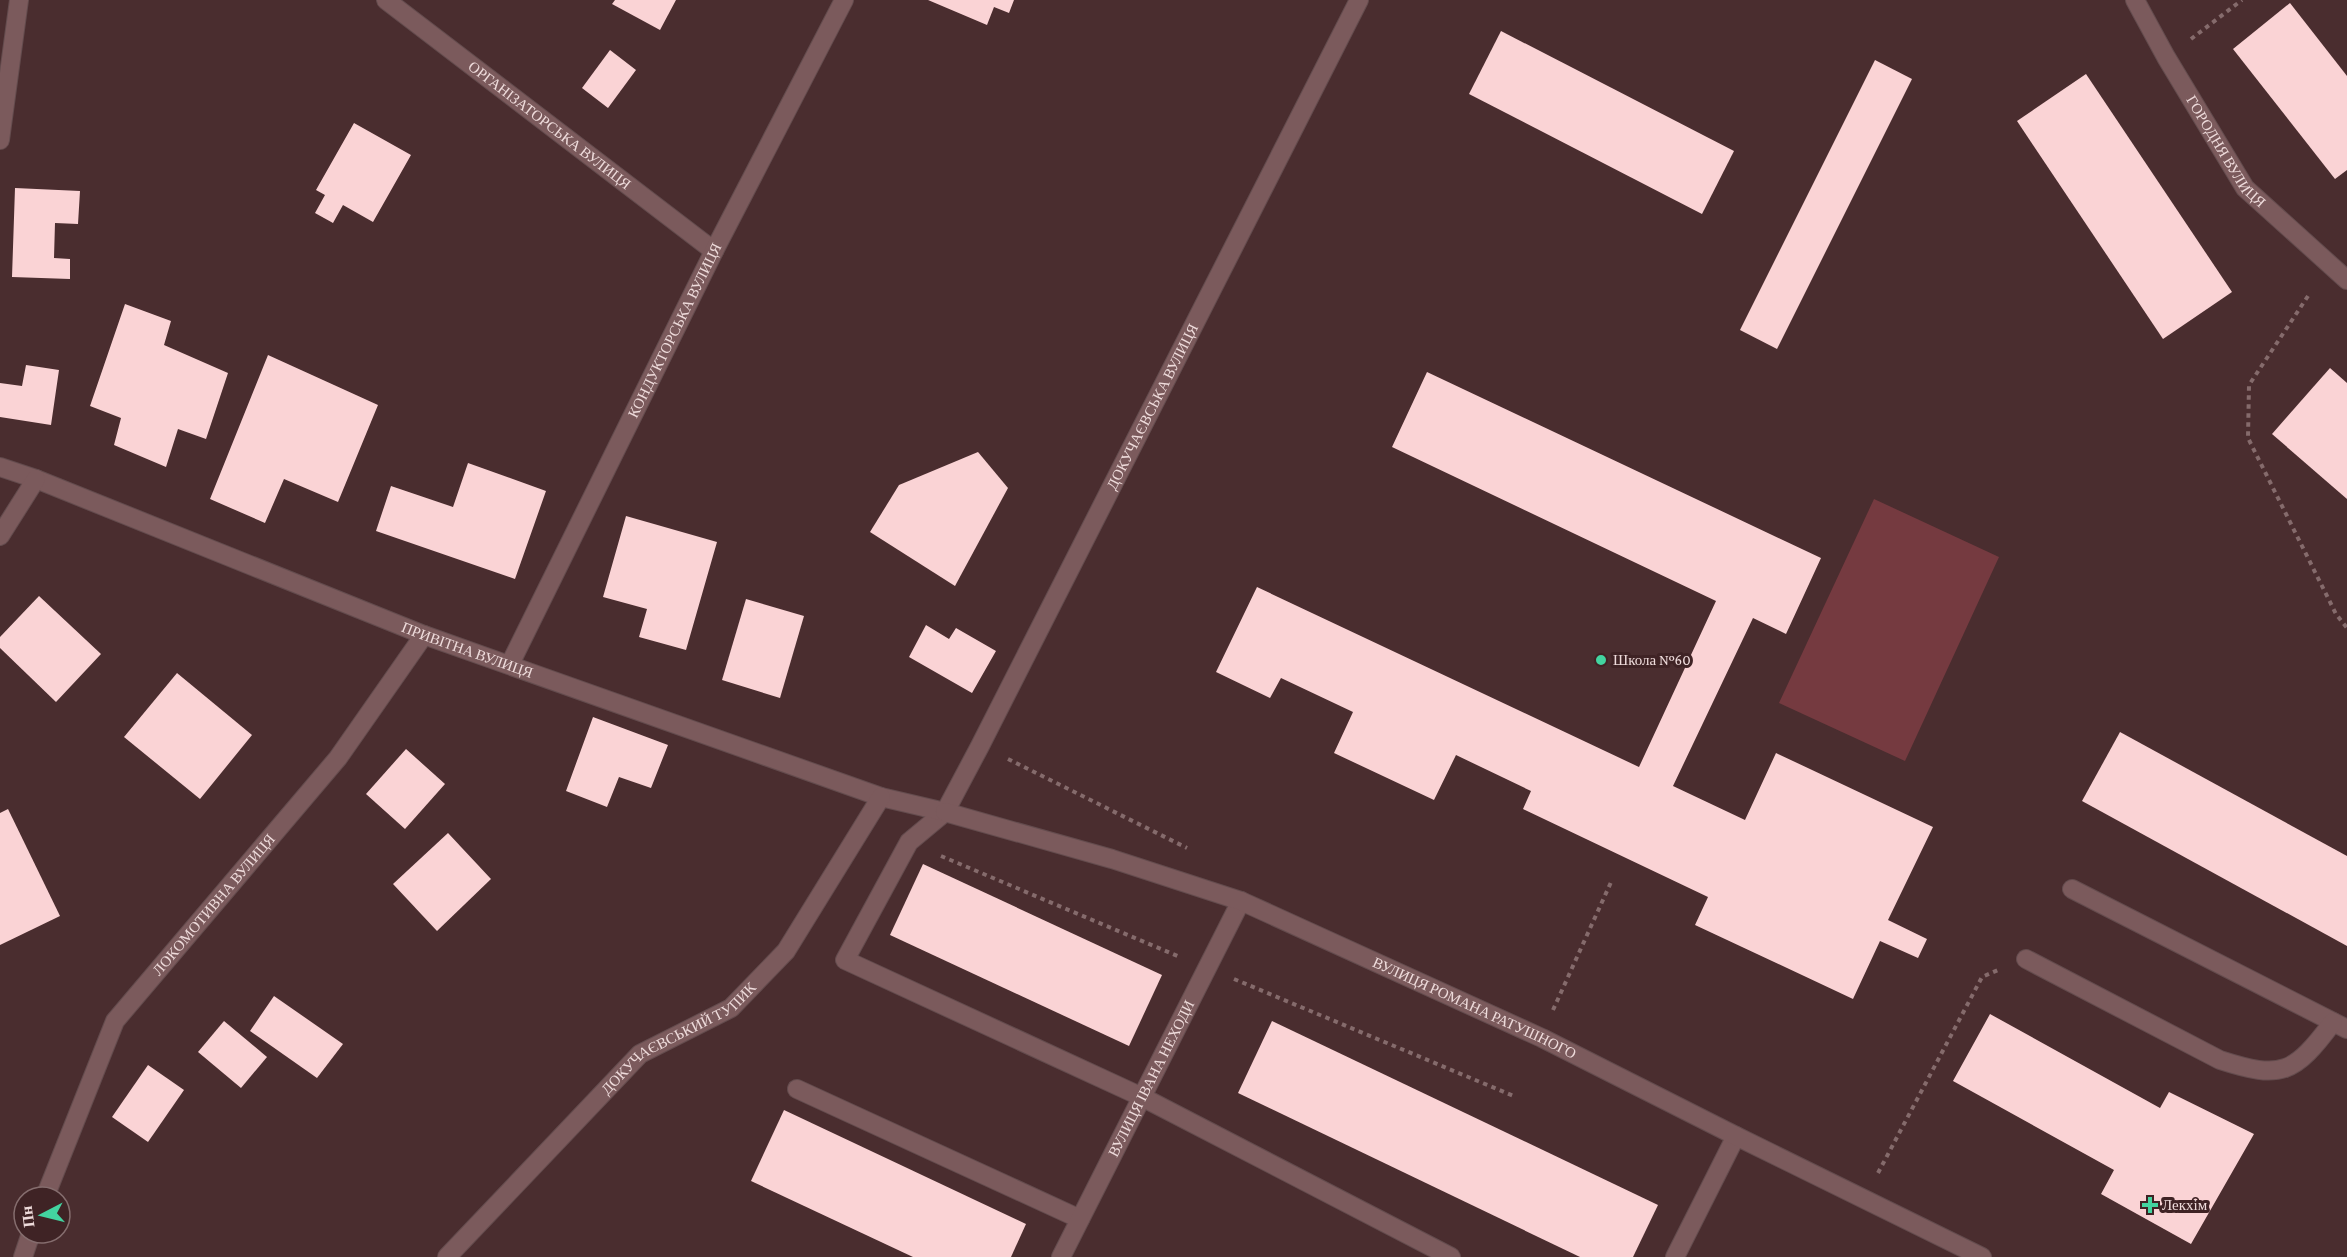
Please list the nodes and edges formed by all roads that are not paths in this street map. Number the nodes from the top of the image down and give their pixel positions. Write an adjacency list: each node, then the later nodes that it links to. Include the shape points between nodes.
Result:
1 (19, 0): 6 (street)
2 (386, 0): 7 (street, ОРГАНІЗАТОРСЬКА ВУЛИЦЯ)
3 (844, 0): 7 (street, КОНДУКТОРСЬКА ВУЛИЦЯ)
4 (1359, 0): 15 (street, ДОКУЧАЄВСЬКА ВУЛИЦЯ)
5 (2135, 0): 8 (street, ГОРОДНЯ ВУЛИЦЯ, via 2245,188)
6 (0, 140)
7 (714, 251): 13 (street, КОНДУКТОРСЬКА ВУЛИЦЯ)
8 (2347, 280)
9 (0, 467): 10 (street, ПРИВІТНА ВУЛИЦЯ)
10 (36, 478): 11 (street); 12 (street, ПРИВІТНА ВУЛИЦЯ)
11 (0, 536)
12 (424, 635): 13 (street, ПРИВІТНА ВУЛИЦЯ); 23 (street, ЛОКОМОТИВНА ВУЛИЦЯ, via 338,758 115,1021)
13 (510, 664): 14 (street, ПРИВІТНА ВУЛИЦЯ)
14 (881, 797): 15 (street, ПРИВІТНА ВУЛИЦЯ); 25 (street, ДОКУЧАЄВСЬКИЙ ТУПИК, via 786,951 731,1008 640,1054)
15 (945, 812): 17 (street, ВУЛИЦЯ РОМАНА РАТУШНОГО, via 1112,859); 21 (street, via 909,842 845,960)
16 (2072, 889): 19 (street)
17 (1241, 901): 21 (street, ВУЛИЦЯ ІВАНА НЕХОДИ); 22 (street, ВУЛИЦЯ РОМАНА РАТУШНОГО, via 1542,1038)
18 (2026, 959): 19 (street, via 2220,1060 2253,1070 2287,1070)
19 (2340, 1026)
20 (797, 1089): 24 (street)
21 (1142, 1097): 24 (street, ВУЛИЦЯ ІВАНА НЕХОДИ); 27 (street)
22 (1736, 1136): 28 (street); 29 (street, ВУЛИЦЯ РОМАНА РАТУШНОГО)
23 (50, 1185)
24 (1080, 1219): 26 (street, ВУЛИЦЯ ІВАНА НЕХОДИ)
25 (447, 1257)
26 (1061, 1257)
27 (1450, 1257)
28 (1675, 1257)
29 (1982, 1257)

